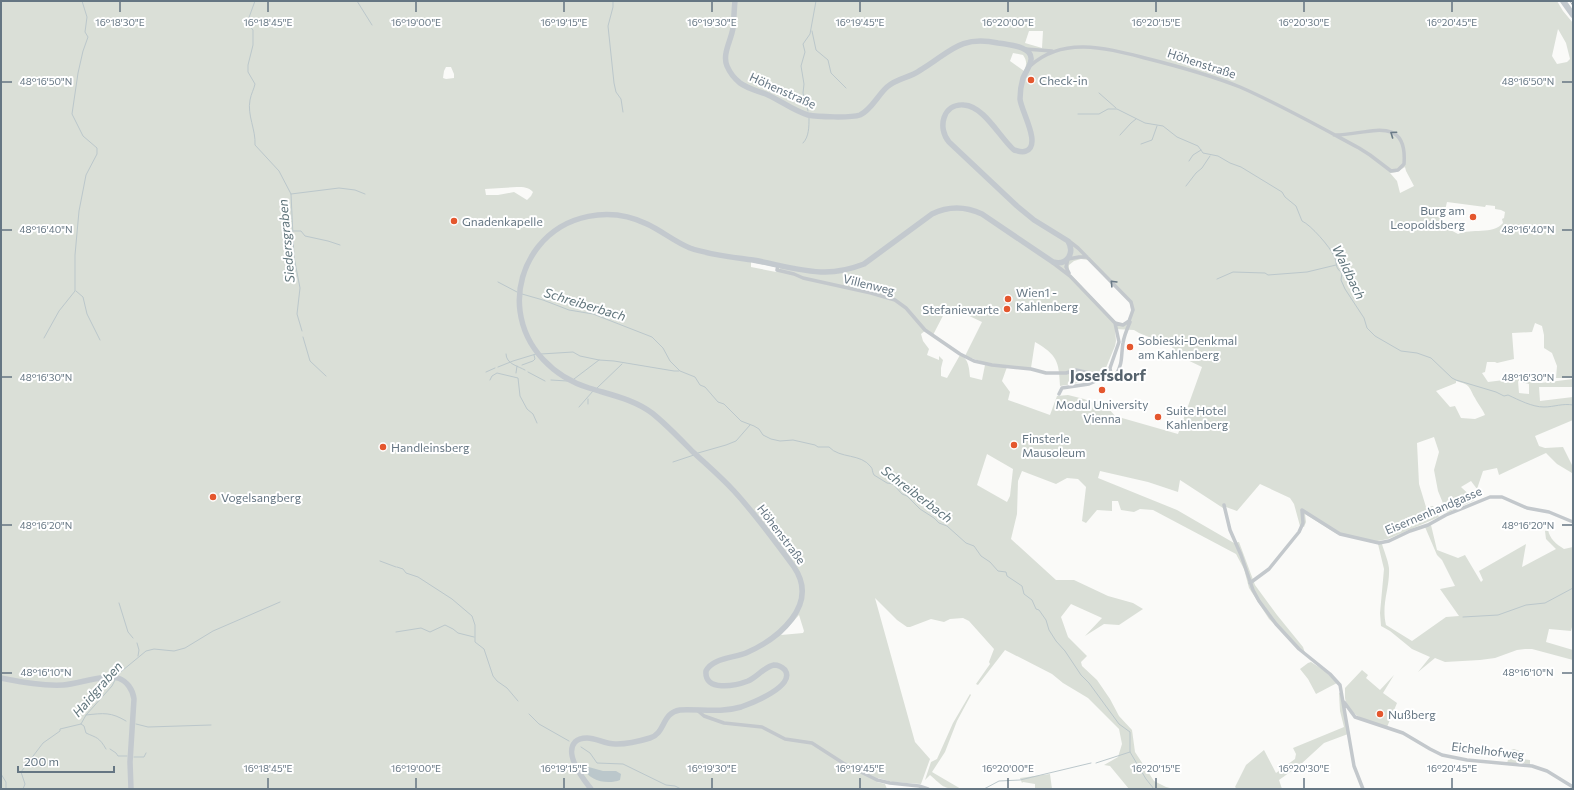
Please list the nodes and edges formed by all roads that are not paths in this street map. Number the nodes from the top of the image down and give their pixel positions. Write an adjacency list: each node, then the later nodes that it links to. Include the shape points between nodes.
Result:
1 (735, 1): 4 (street, Höhenstraße, via 733,28 726,56 731,73 743,84 809,115 856,116 863,113 892,83 917,73 945,53 965,43 987,40)
2 (1563, 1): 3 (main road)
3 (1573, 15)
4 (1025, 50): 5 (street, Höhenstraße); 6 (street, via 1030,56)
5 (1053, 51): 6 (street, Höhenstraße); 7 (street, Höhenstraße, via 1088,46 1181,67 1253,93)
6 (1030, 66): 8 (street, via 1024,76 1020,93 1022,110 1033,137 1029,150 1014,150 977,110 967,105 956,106 947,112 943,120 943,131 949,142 1017,206 1034,220)
7 (1334, 135): 7 (street, Höhenstraße, one-way to 7, via 1370,155 1391,171 1397,171 1402,167 1404,160 1401,143 1390,131)
8 (1065, 238): 10 (street); 11 (street, via 1071,248)
9 (1046, 258): 11 (street, via 1058,263); 12 (street, via 982,214 956,207 932,214 870,260 852,269 820,272); 13 (street)
10 (1088, 258): 11 (street, via 1079,256); 14 (street, one-way to 10, via 1131,302)
11 (1068, 259): 13 (street, via 1066,268)
12 (778, 265): 17 (street, Villenweg, via 777,270 803,278 871,292 895,300 906,308 923,328 974,361 1046,373 1076,370); 24 (street, Höhenstraße, via 693,249 631,218 596,215 568,223 545,239 528,261 521,283 519,300 524,327 540,357 564,377 625,398 658,418 736,494 794,567 800,580 802,597 797,612 786,626 766,642 738,656 712,664 706,673 708,680 714,685 733,685 749,680 777,665 786,671 786,681 778,689 741,707)
13 (1070, 276): 15 (street)
14 (1132, 316): 15 (street, via 1125,325); 16 (street, via 1124,338 1119,370 1116,374)
15 (1115, 323): 16 (street, via 1119,342 1110,368)
16 (1111, 374): 17 (street)
17 (1107, 377): 18 (street, via 1089,384 1062,388)
18 (1059, 394)
19 (1224, 505): 21 (street, via 1227,522)
20 (1573, 522): 21 (street, Eisernenhandgasse, via 1549,512 1490,497 1389,541 1379,542 1340,534 1302,510 1303,523 1299,532 1269,569)
21 (1250, 583): 23 (street, via 1259,601 1284,634 1305,655 1336,679 1342,689)
22 (1, 678): 28 (street, via 51,685 108,677 123,681 130,688 134,699)
23 (1343, 702): 25 (street); 26 (street)
24 (697, 710): 29 (street, Höhenstraße, via 673,711 666,718 658,734 650,738 617,744 586,738 576,741 572,748 574,759); 30 (street, via 704,716 724,723 762,727 788,740 812,743 843,763 877,780)
25 (1355, 717): 26 (street); 27 (street, Eichelhofweg, via 1403,733 1442,755 1532,766 1547,771)
26 (1347, 722): 31 (street, via 1354,766)
27 (1573, 786)
28 (131, 789)
29 (591, 789)
30 (928, 789)
31 (1363, 789)

